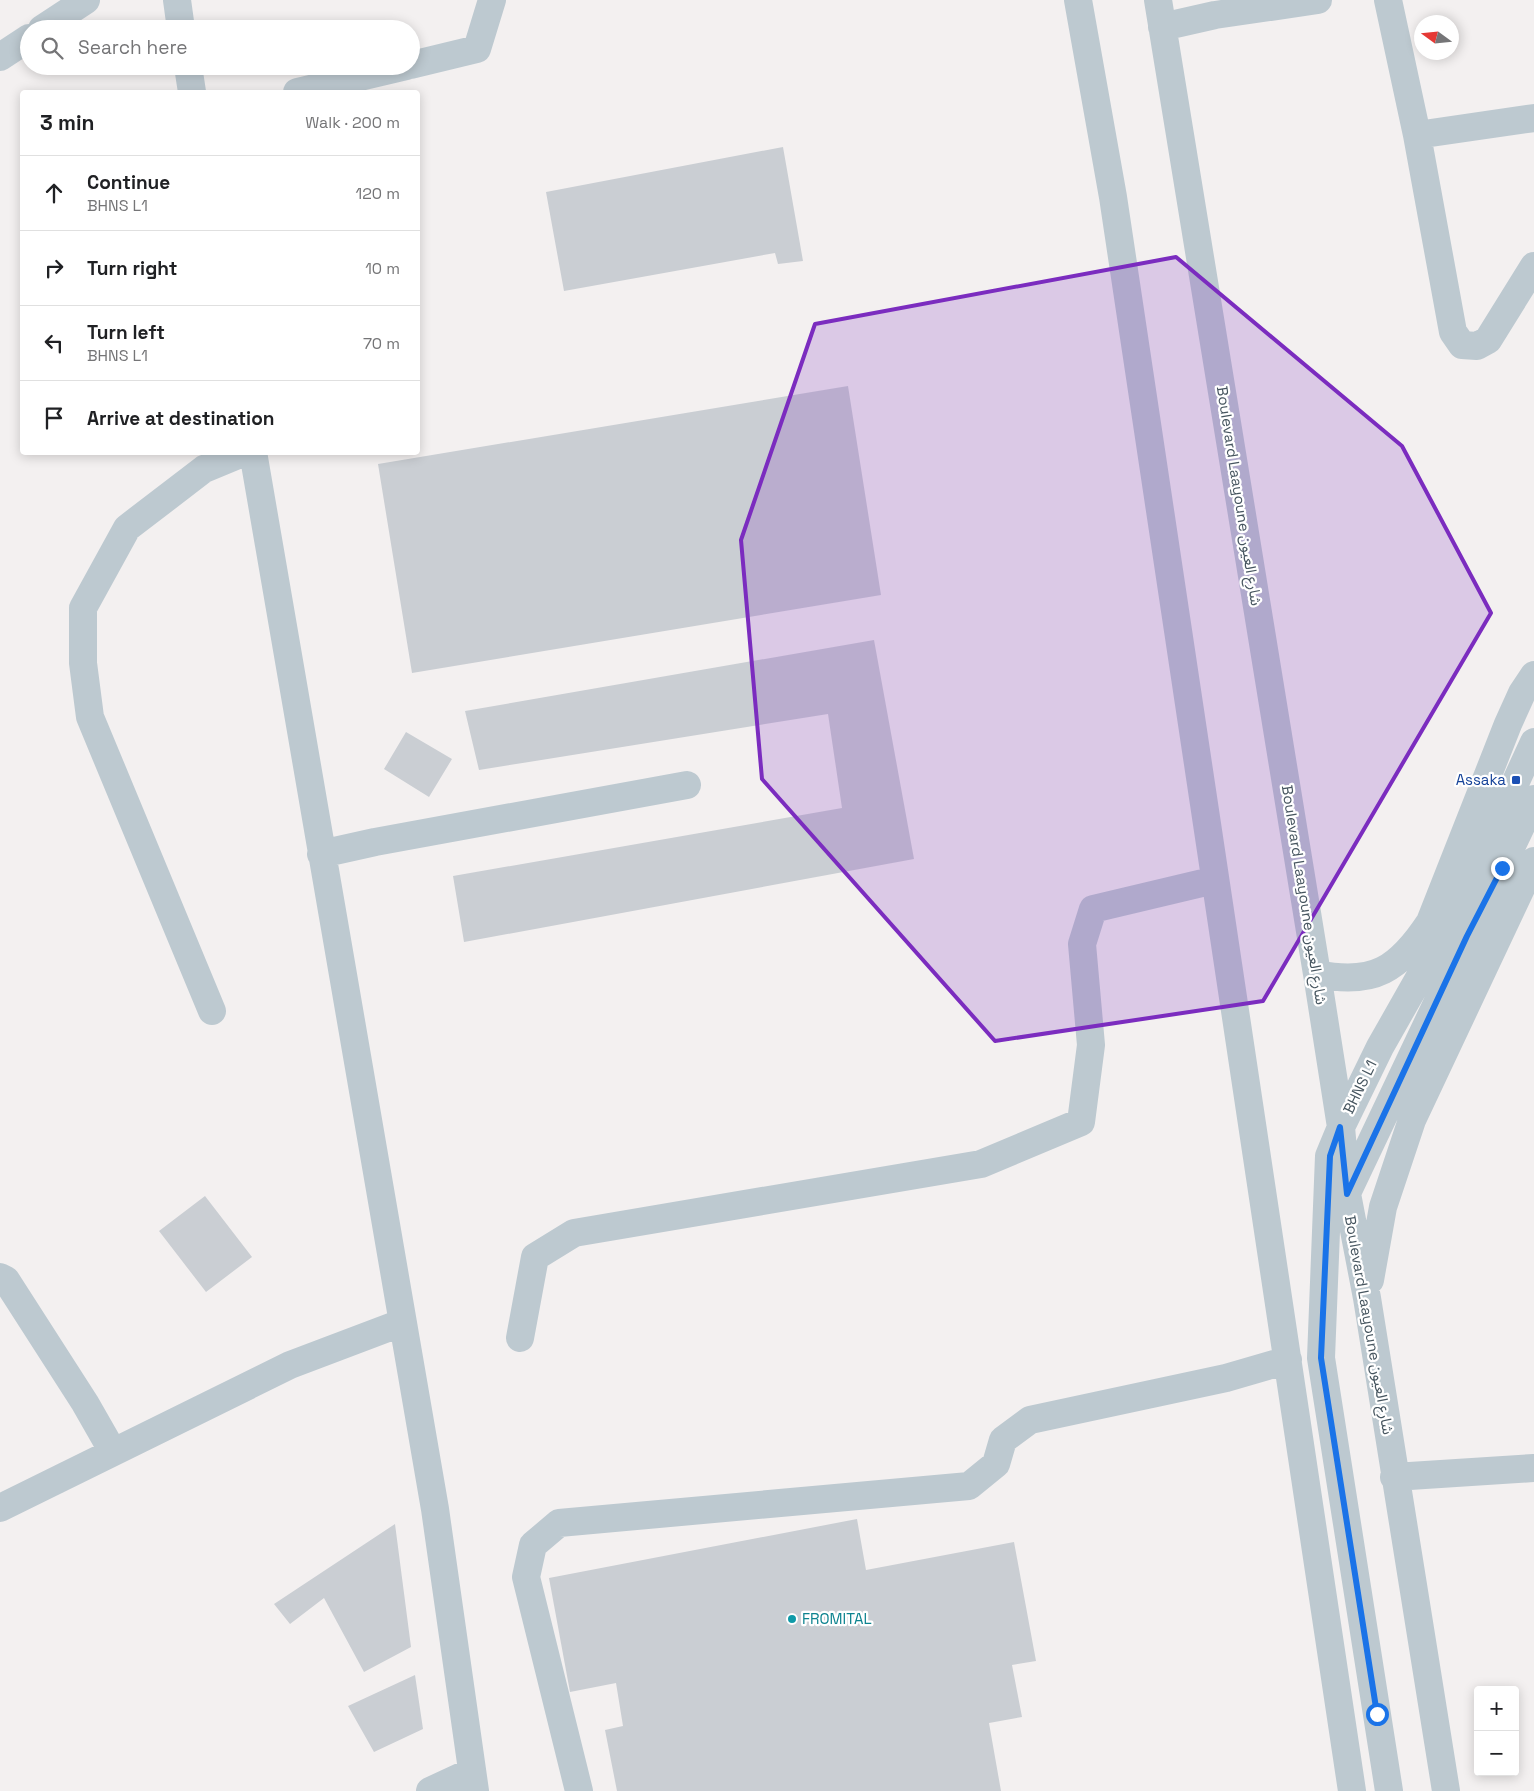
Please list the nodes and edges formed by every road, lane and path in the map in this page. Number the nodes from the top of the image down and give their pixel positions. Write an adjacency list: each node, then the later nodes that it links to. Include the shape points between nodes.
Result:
1 (86, 0): 8 (street)
2 (177, 0): 9 (street)
3 (492, 0): 13 (street, via 478,50)
4 (1078, 0): 29 (street, via 1113,197)
5 (1158, 0): 10 (street, Boulevard Laayoune شارع العيون)
6 (1318, 0): 10 (street, via 1215,15)
7 (1388, 0): 19 (street)
8 (56, 20)
9 (180, 20)
10 (1162, 27): 30 (street, Boulevard Laayoune شارع العيون)
11 (20, 44): 12 (street)
12 (0, 57)
13 (420, 63)
14 (189, 75): 16 (street)
15 (369, 75): 17 (street)
16 (192, 90)
17 (305, 90)
18 (1534, 118): 19 (street)
19 (1417, 136): 20 (street, via 1453,332 1462,345 1477,346 1488,340)
20 (1534, 266)
21 (237, 455): 31 (street, via 204,469 127,528 83,608 83,663 90,716)
22 (254, 455): 27 (street)
23 (1534, 675): 30 (street, via 1508,724 1430,922 1418,940 1403,957 1384,970 1362,978 1340,979)
24 (1534, 742): 32 (street, BHNS L1, via 1485,849)
25 (687, 786): 27 (street)
26 (1534, 799): 33 (street)
27 (321, 854): 36 (street)
28 (1534, 861): 35 (street, via 1412,1120 1383,1207)
29 (1215, 880): 37 (street, via 1093,909 1082,944 1091,1045 1080,1122 981,1164 574,1233 535,1256); 38 (street)
30 (1317, 974): 32 (street, Boulevard Laayoune شارع العيون)
31 (212, 1011)
32 (1340, 1127): 33 (street, Boulevard Laayoune شارع العيون); 47 (street, BHNS L1, via 1330,1156 1321,1358)
33 (1347, 1194): 35 (street, Boulevard Laayoune شارع العيون); 48 (street, via 1330,1351)
34 (0, 1277): 39 (street, via 6,1280)
35 (1367, 1298): 41 (street, Boulevard Laayoune شارع العيون)
36 (401, 1323): 39 (street, via 290,1365); 43 (street, via 435,1509)
37 (520, 1338)
38 (1288, 1360): 45 (street, via 1226,1378 1030,1420 1003,1440 996,1464 970,1486 559,1523 533,1545 526,1577); 46 (street)
39 (113, 1452): 42 (street)
40 (1534, 1468): 41 (street)
41 (1394, 1477): 49 (street, Boulevard Laayoune شارع العيون)
42 (0, 1508)
43 (473, 1782): 44 (street)
44 (430, 1791)
45 (579, 1791)
46 (1352, 1791)
47 (1389, 1791)
48 (1399, 1791)
49 (1446, 1791)

